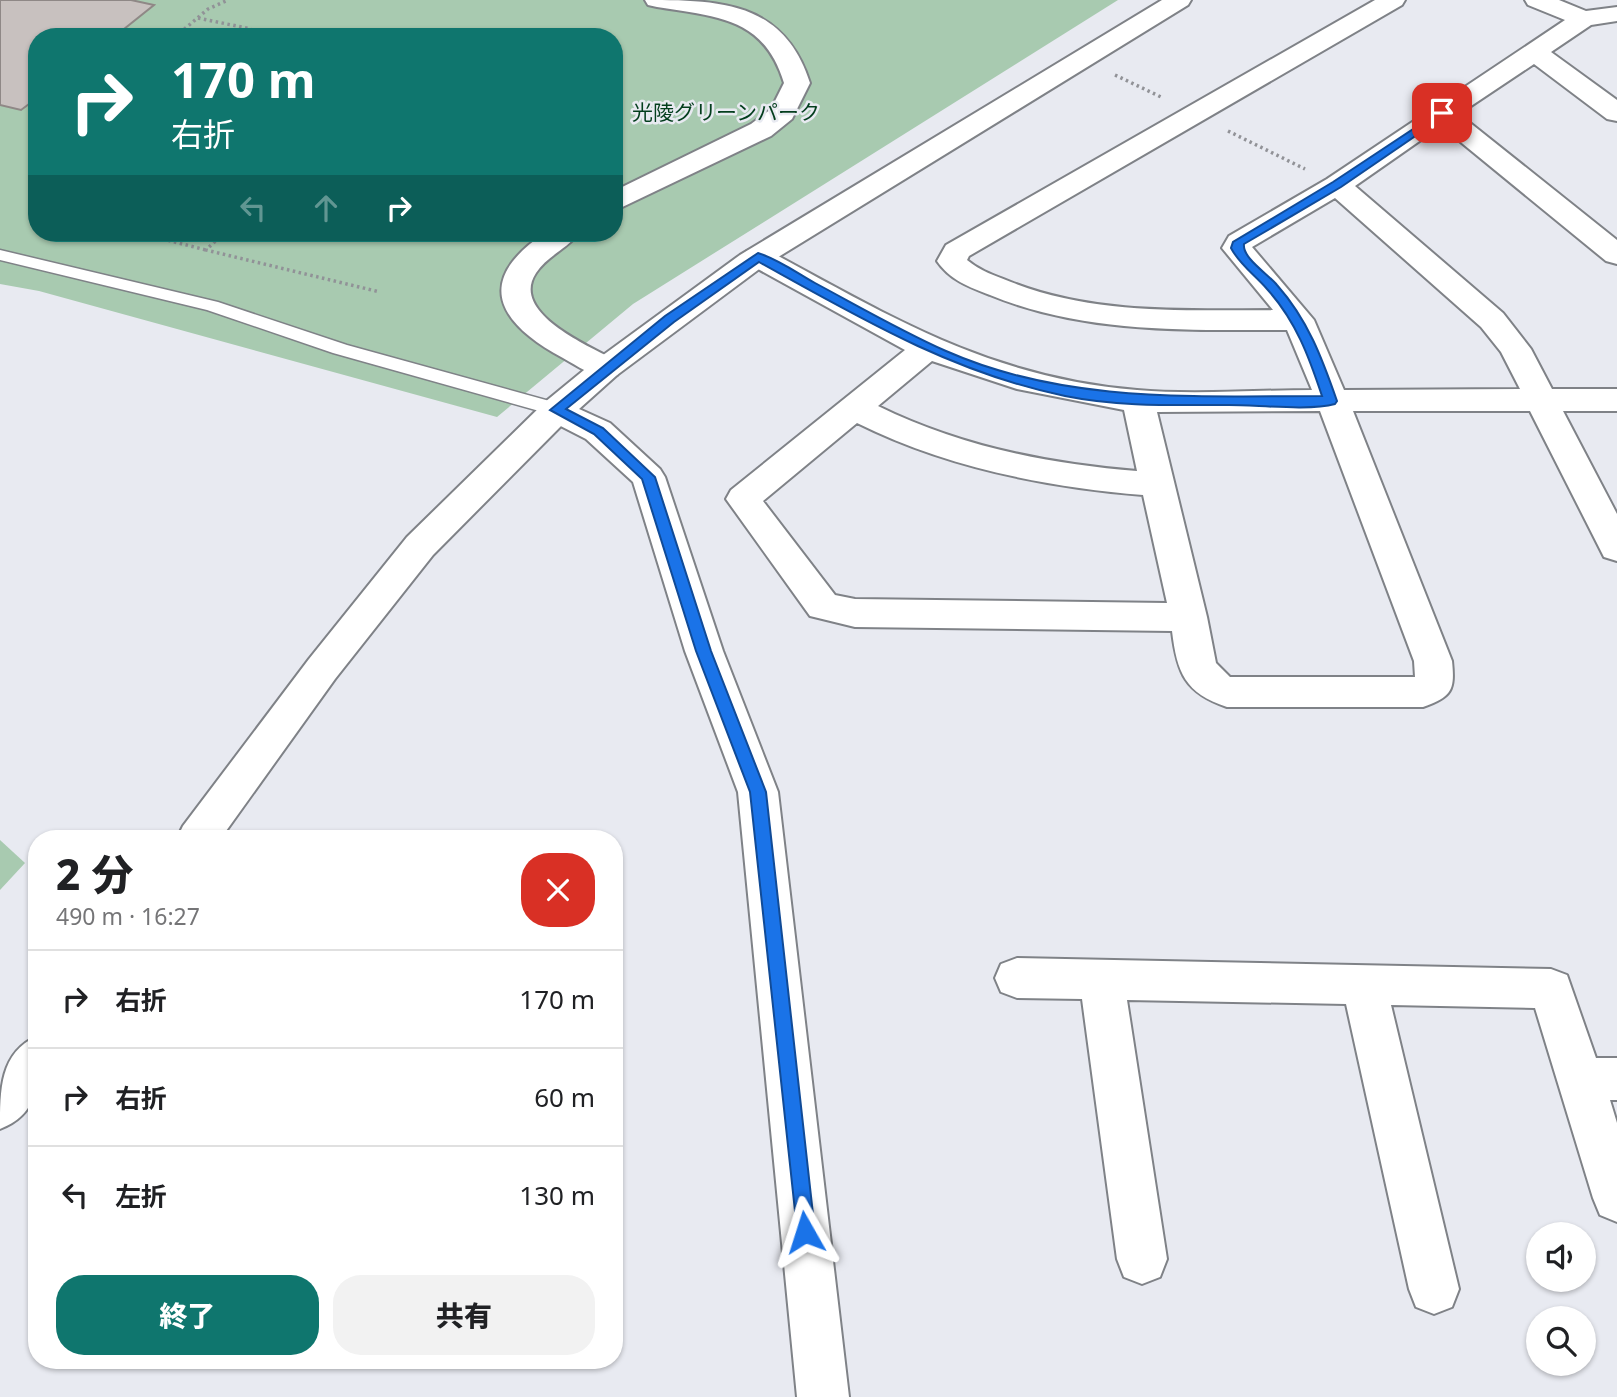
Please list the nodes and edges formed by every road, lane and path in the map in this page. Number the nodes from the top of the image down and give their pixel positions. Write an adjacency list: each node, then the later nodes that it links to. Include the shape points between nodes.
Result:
1 (228, 0): 7 (path)
2 (657, 0): 15 (street, via 716,10 771,32 786,49 797,83 782,113 761,130)
3 (1179, 0): 22 (street)
4 (1393, 0): 24 (street, via 956,251 952,261 957,269 1009,294 1070,310 1120,318)
5 (1537, 0): 8 (street)
6 (1617, 13): 8 (street)
7 (197, 18): 9 (path); 10 (path)
8 (1584, 19): 11 (street)
9 (185, 28)
10 (246, 28)
11 (1534, 52): 12 (street); 13 (street)
12 (1442, 113): 14 (street); 21 (street)
13 (1617, 113)
14 (1337, 185): 24 (street, via 1239,242 1237,248); 27 (street, via 1492,320 1515,349)
15 (623, 198)
16 (174, 242): 19 (path)
17 (214, 242): 19 (path)
18 (552, 242): 26 (street, via 532,257 516,283 516,305 533,327)
19 (206, 250): 23 (path)
20 (0, 255): 32 (lane, via 212,306 340,349)
21 (1617, 255)
22 (758, 257): 25 (street); 26 (street)
23 (380, 292)
24 (1298, 320): 30 (street)
25 (928, 348): 29 (street, via 1012,379); 31 (street)
26 (606, 368): 32 (street)
27 (1540, 400): 28 (street); 30 (street); 34 (street)
28 (1617, 400)
29 (1138, 401): 30 (street); 33 (street)
30 (1331, 401): 35 (street, via 1433,662 1435,684 1423,692 1227,692 1212,688 1201,678)
31 (854, 408): 33 (street, via 929,440 1002,460 1096,480); 35 (street, via 743,499 823,606 855,613)
32 (557, 410): 36 (street, via 420,546); 46 (street, via 598,431 648,477 704,651 758,792)
33 (1157, 484): 35 (street)
34 (1617, 548)
35 (1189, 617)
36 (204, 830)
37 (1017, 978): 38 (street)
38 (1102, 980): 39 (street); 44 (street)
39 (1364, 985): 41 (street, via 1551,989); 45 (street)
40 (28, 1069): 42 (street)
41 (1598, 1079): 43 (street)
42 (0, 1107)
43 (1617, 1198)
44 (1142, 1259)
45 (1434, 1289)
46 (823, 1397)

